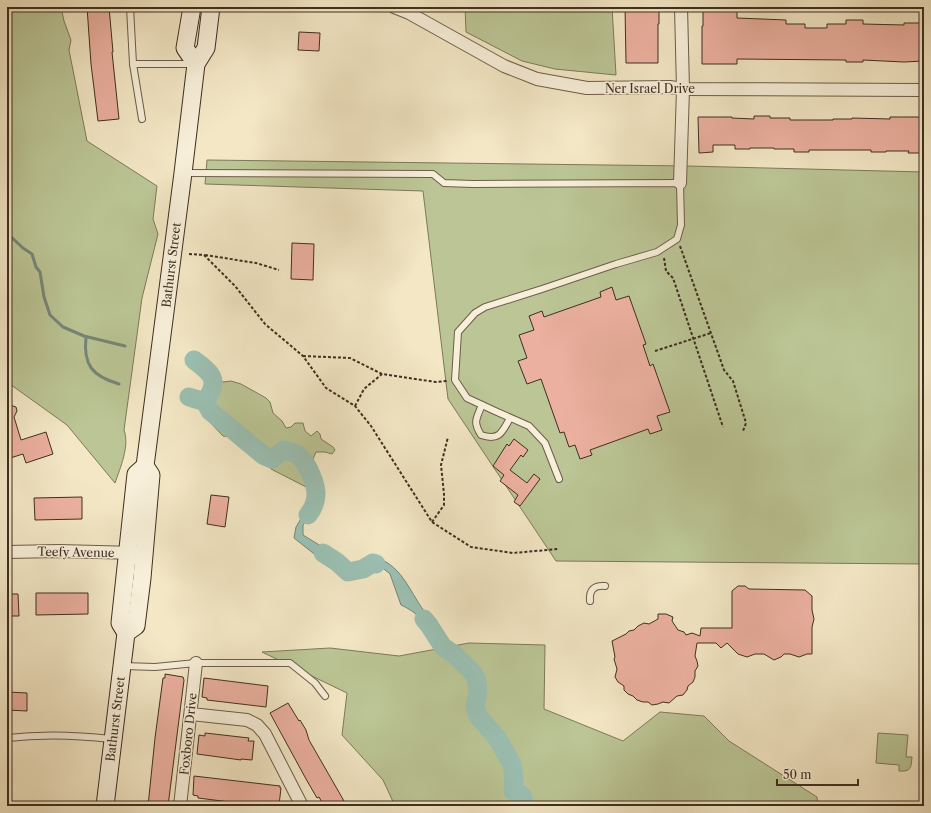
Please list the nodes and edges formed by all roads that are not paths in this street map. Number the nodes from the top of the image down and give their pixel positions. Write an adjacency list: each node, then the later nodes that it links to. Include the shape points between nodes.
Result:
1 (130, 7): 7 (lane)
2 (192, 7): 8 (main road, via 186,48)
3 (211, 7): 8 (main road, Bathurst Street, via 206,48)
4 (394, 7): 6 (street, Ner Israel Drive)
5 (681, 7): 9 (street)
6 (410, 10): 9 (street, Ner Israel Drive, via 504,66 537,79 587,88)
7 (133, 64): 8 (lane); 11 (lane)
8 (196, 64): 12 (main road, Bathurst Street)
9 (682, 89): 10 (street, Ner Israel Drive); 13 (street)
10 (924, 90)
11 (142, 119)
12 (183, 173): 13 (lane, via 432,174 444,183 473,184); 18 (main road, Bathurst Street, via 145,466 151,475)
13 (680, 184): 14 (lane, via 681,224 677,239 662,249 485,307 475,313 458,332 455,380 467,398)
14 (482, 405): 15 (lane); 15 (lane, via 475,421 481,435 489,438 498,436)
15 (510, 418): 16 (lane, via 529,426 545,443)
16 (559, 480)
17 (7, 552): 18 (street, Teefy Avenue)
18 (136, 553): 22 (main road, Bathurst Street, via 136,626 126,633)
19 (605, 586): 20 (lane, via 592,589)
20 (590, 601)
21 (196, 662): 22 (lane, via 155,667); 23 (lane, via 290,663 315,683); 24 (street, Foxboro Drive)
22 (122, 666): 26 (main road, Bathurst Street)
23 (325, 696)
24 (191, 714): 28 (street, Foxboro Drive); 29 (street, via 247,720 259,726)
25 (7, 738): 26 (lane, via 55,735)
26 (113, 740): 27 (main road, Bathurst Street)
27 (105, 806)
28 (180, 806)
29 (302, 806)

